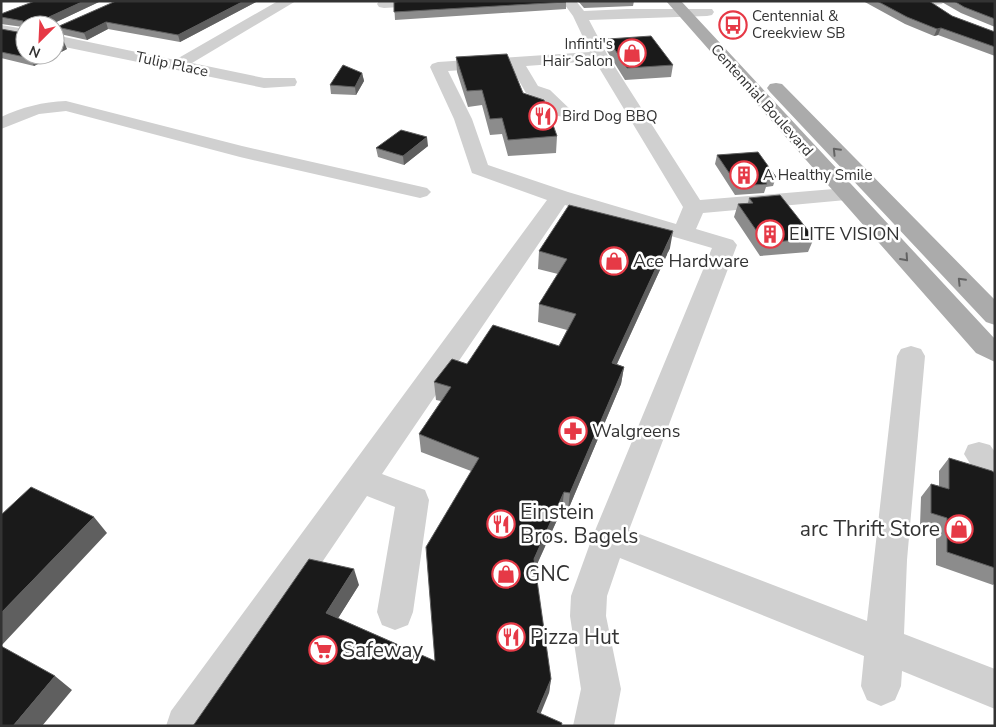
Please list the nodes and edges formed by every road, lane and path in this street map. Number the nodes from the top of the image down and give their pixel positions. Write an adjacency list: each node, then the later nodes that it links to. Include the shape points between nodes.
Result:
1 (289, 1): 14 (street)
2 (432, 1): 3 (street)
3 (423, 2): 5 (street)
4 (930, 2): 8 (street)
5 (384, 4)
6 (690, 7): 7 (street, via 627,13); 19 (main road, Centennial Boulevard); 22 (main road, Centennial Boulevard, one-way to 6, via 783,95)
7 (575, 8): 12 (street)
8 (948, 14)
9 (1, 29): 10 (street)
10 (15, 32)
11 (65, 42): 14 (street, Tulip Place)
12 (600, 56): 13 (street); 21 (street)
13 (516, 62): 16 (street, via 532,89 544,94); 20 (street, via 438,67 463,119 479,170)
14 (177, 65): 15 (street, Tulip Place, via 264,83)
15 (289, 82)
16 (564, 112)
17 (1, 124): 18 (street, via 34,109 66,106 240,151)
18 (420, 192)
19 (846, 194): 21 (street); 23 (main road, Centennial Boulevard, one-way to 23, via 985,346)
20 (560, 197): 21 (street); 25 (street)
21 (689, 219): 26 (street, via 725,245)
22 (995, 316)
23 (995, 352)
24 (911, 356): 28 (street)
25 (360, 479): 27 (street, via 413,500); 31 (street)
26 (608, 538): 28 (street); 32 (street, via 589,596 588,616 600,689)
27 (395, 612)
28 (884, 646): 29 (street); 30 (street)
29 (881, 686)
30 (995, 689)
31 (186, 726)
32 (593, 726)

